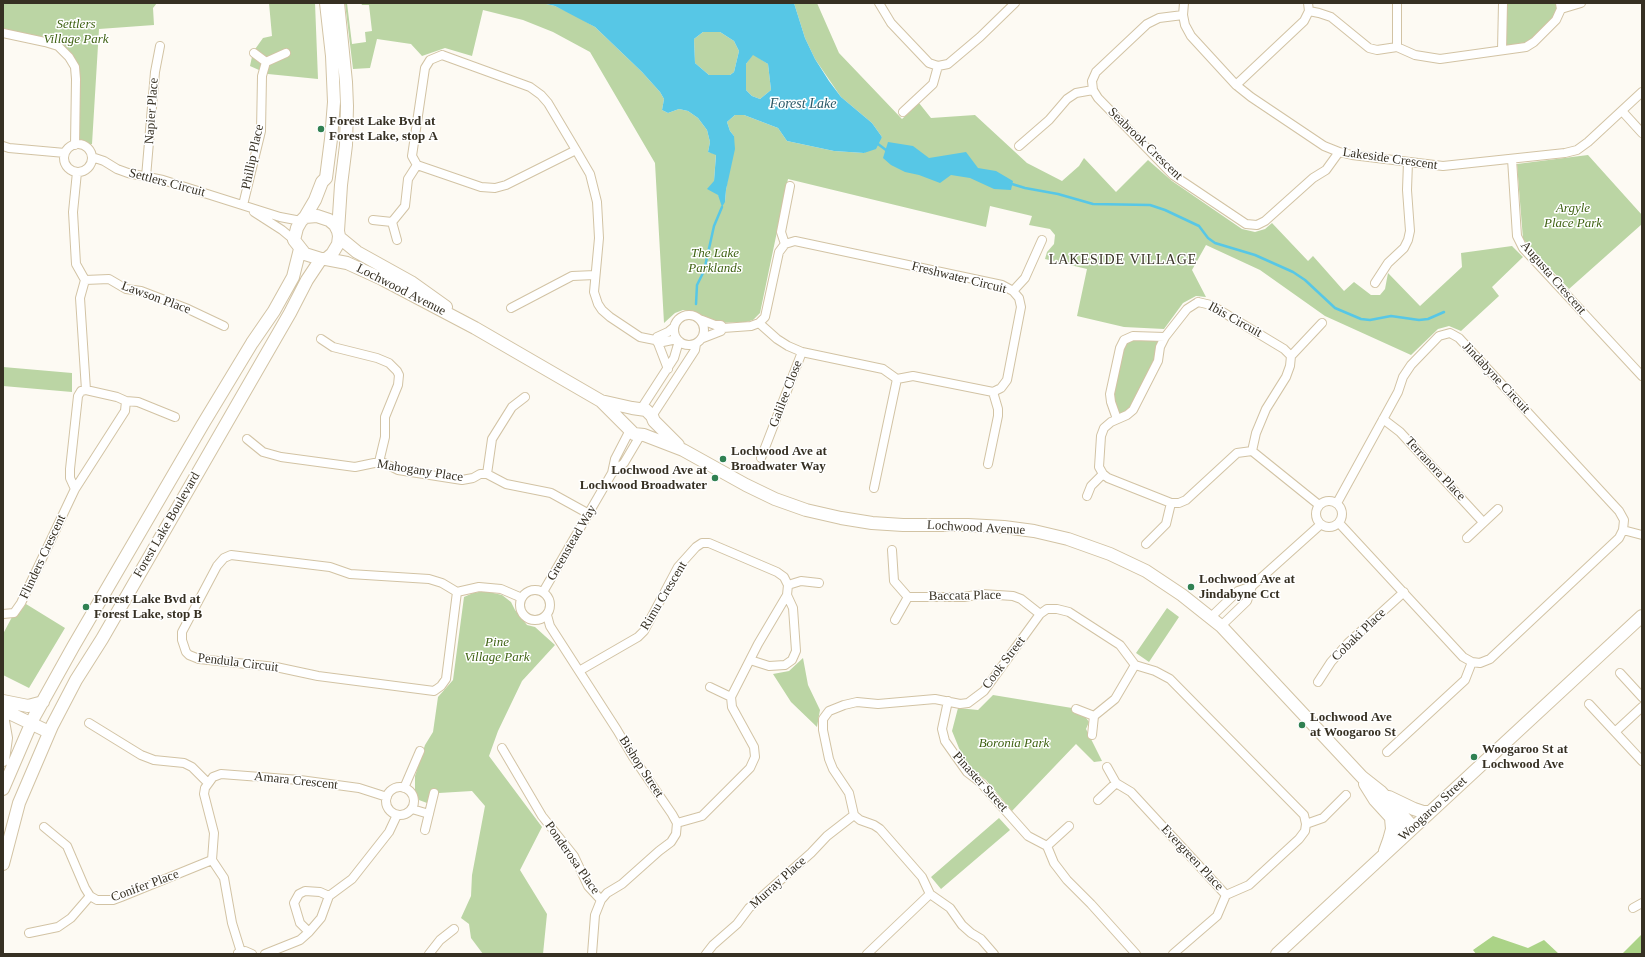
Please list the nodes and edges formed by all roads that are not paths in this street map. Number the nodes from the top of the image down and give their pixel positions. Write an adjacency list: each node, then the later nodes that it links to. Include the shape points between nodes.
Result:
1 (326, 3): 40 (main road, via 334,102 326,178)
2 (338, 3): 43 (main road, via 347,106)
3 (879, 3): 19 (street, via 891,23 930,63)
4 (1015, 3): 19 (street, via 948,64)
5 (1184, 3): 11 (street, Lakeside Crescent)
6 (1397, 3): 14 (street)
7 (1503, 3): 15 (street)
8 (1581, 3): 9 (street)
9 (1560, 6): 15 (street, via 1556,20 1534,42)
10 (1308, 7): 14 (street, via 1331,17 1369,48 1378,50); 20 (street, via 1304,21)
11 (1183, 15): 20 (street, Lakeside Crescent, via 1191,36); 21 (street, via 1159,18 1147,24 1096,72 1092,81)
12 (3, 33): 26 (street, via 58,46 69,57 75,67 76,79)
13 (160, 46): 37 (street, Napier Place, via 154,72)
14 (1397, 47): 15 (street, via 1415,55 1440,59)
15 (1502, 50)
16 (254, 53): 18 (street)
17 (286, 53): 18 (street)
18 (266, 62): 39 (street, Phillip Place, via 262,76 261,131)
19 (938, 66): 24 (street, via 933,84)
20 (1236, 86): 30 (street, Lakeside Crescent, via 1324,146)
21 (1093, 90): 28 (street, via 1076,93 1067,99 1049,120); 30 (street, Seabrook Crescent, via 1173,175 1246,224 1257,225 1265,221 1313,178 1326,170)
22 (1642, 92): 23 (street, Lakeside Crescent)
23 (1622, 111): 25 (street); 33 (street, Lakeside Crescent, via 1577,150)
24 (903, 112)
25 (1642, 133)
26 (75, 145): 31 (street); 32 (street, via 86,147)
27 (3, 146): 31 (street)
28 (1019, 146)
29 (576, 150): 35 (street, via 506,186 495,188 481,187); 35 (street, via 541,94 530,87 442,55 430,60 425,68 412,156); 49 (street, via 590,174 597,202 600,238)
30 (1339, 152): 34 (street, Lakeside Crescent)
31 (65, 154): 36 (street, via 66,165)
32 (92, 157): 36 (street, via 87,170); 37 (street, Settlers Circuit, via 123,171)
33 (1512, 159): 34 (street, Lakeside Crescent, via 1456,166); 70 (street, Augusta Crescent, via 1517,236 1523,248)
34 (1408, 162): 51 (street, via 1408,240)
35 (417, 165): 42 (street, via 408,179 405,206)
36 (76, 172): 50 (street, via 73,212 76,264)
37 (146, 176): 39 (street, Settlers Circuit)
38 (790, 186): 46 (street, via 781,232)
39 (243, 205): 40 (street, Settlers Circuit, via 280,217); 47 (street, Settlers Circuit, via 282,230)
40 (303, 219): 43 (main road, via 317,216 323,218 335,225); 47 (main road, via 296,228)
41 (374, 220): 42 (street)
42 (392, 222): 44 (street)
43 (339, 234): 48 (main road, via 336,249); 59 (main road, Lochwood Avenue, via 357,252 429,294)
44 (397, 240)
45 (1042, 240): 52 (street, via 1025,278)
46 (785, 244): 52 (street, Freshwater Circuit, via 795,241 1002,285); 55 (street, via 779,252 765,318)
47 (297, 245): 48 (main road, via 304,254); 135 (main road, Forest Lake Boulevard, via 293,277 278,304 203,424)
48 (324, 259): 59 (main road, Lochwood Avenue, via 347,262); 143 (main road, Forest Lake Boulevard, via 310,275 102,639 76,680)
49 (595, 275): 53 (street, via 572,276); 65 (street, via 594,292 602,310 640,337)
50 (85, 280): 57 (street, Lawson Place, via 109,279 126,288 188,309); 72 (street, via 80,298)
51 (1375, 283)
52 (1013, 291): 73 (street, Freshwater Circuit, via 1019,298 1021,307 1007,380 1001,388)
53 (511, 308)
54 (702, 320): 58 (street, via 694,315 686,315 678,319); 60 (street, via 721,325); 63 (street, via 705,328)
55 (759, 323): 60 (street); 67 (street, via 777,339)
56 (1322, 323): 68 (street)
57 (224, 326)
58 (674, 327): 64 (street); 65 (street, via 657,337)
59 (475, 328): 75 (main road, Lochwood Avenue)
60 (723, 328): 63 (street)
61 (1166, 337): 68 (street, Ibis Circuit, via 1187,308 1198,302 1211,305 1284,349); 80 (street, Ibis Circuit, via 1160,347 1158,361 1133,410 1127,416); 80 (street, via 1133,336 1124,340 1110,394)
62 (321, 338): 87 (street, via 333,347 378,358 389,363 397,371 398,385 385,417 385,437)
63 (703, 338): 66 (street)
64 (678, 340): 65 (street); 66 (street, via 687,345); 69 (street, via 674,358)
65 (657, 341): 69 (street)
66 (696, 344): 79 (street, via 695,350)
67 (802, 352): 71 (street, via 883,369); 86 (street, Galilee Close)
68 (1291, 356): 85 (street, via 1288,372 1266,409 1256,433)
69 (668, 369): 77 (street)
70 (1642, 376)
71 (897, 379): 73 (street, via 912,376); 92 (street)
72 (86, 390): 76 (street, via 117,397); 93 (street, via 81,391 78,396 70,469 70,478)
73 (993, 392): 88 (street, via 998,416)
74 (525, 397): 90 (street, via 512,407 492,439)
75 (601, 400): 77 (main road, Lochwood Avenue); 82 (main road, Lochwood Avenue)
76 (126, 402): 78 (street, via 138,402); 93 (street, Flinders Crescent, via 125,411)
77 (639, 409): 79 (main road, Lochwood Avenue, via 650,413); 82 (main road, via 629,416)
78 (174, 417)
79 (653, 419): 82 (main road, via 652,430); 84 (main road, Lochwood Avenue)
80 (1117, 419): 91 (street, Ibis Circuit, via 1104,428 1101,436 1099,467)
81 (1383, 419): 96 (street, Jindabyne Circuit); 100 (street, Terranora Place, via 1400,432); 103 (street, Jindabyne Circuit, via 1411,365 1438,336 1450,333 1459,338 1619,511 1624,520)
82 (635, 432): 84 (main road, Lochwood Avenue); 89 (street, Greenstead Way, via 615,459); 89 (street, Greenstead Way, via 624,463)
83 (247, 439): 87 (street, Mahogany Place, via 268,454 281,457 355,467)
84 (683, 450): 121 (main road, Lochwood Avenue, via 746,485 806,510 872,523 1004,527 1068,539 1110,554 1146,571)
85 (1252, 452): 95 (street, via 1237,453 1186,500); 97 (street)
86 (761, 458)
87 (379, 462): 90 (street, Mahogany Place, via 398,470 462,480)
88 (988, 464)
89 (612, 473): 99 (street, Greenstead Way)
90 (487, 474): 99 (street, via 506,484 551,493)
91 (1103, 474): 94 (street, via 1091,486); 95 (street)
92 (874, 488)
93 (75, 489): 117 (street, Flinders Crescent, via 21,603 14,613)
94 (1087, 496)
95 (1171, 503): 106 (street, via 1166,524)
96 (1337, 503): 97 (street, via 1328,500); 101 (street, via 1342,513)
97 (1319, 505): 102 (street, via 1315,515)
98 (1498, 509): 100 (street)
99 (589, 514): 112 (street, Greenstead Way)
100 (1483, 522): 105 (street)
101 (1339, 523): 102 (street, via 1330,528); 113 (street)
102 (1320, 525): 110 (street)
103 (1623, 530): 104 (street); 125 (street, via 1619,538 1490,659 1480,663)
104 (1642, 535)
105 (1467, 538)
106 (1146, 544)
107 (892, 550): 115 (street, via 894,581)
108 (819, 583): 109 (street, via 801,581)
109 (788, 585): 114 (street); 127 (street, Rimu Crescent, via 784,577 777,572 709,543 702,543 678,567 644,631)
110 (1252, 586): 121 (street, via 1238,591); 123 (street, via 1247,601)
111 (456, 592): 111 (street, Pendula Circuit, via 442,583 428,579 350,574 330,567 231,555 217,566 182,632 182,640 189,656 199,659 276,667 318,676 434,692 446,679); 116 (street, via 479,587 501,589)
112 (543, 592): 116 (street, via 531,590); 119 (street, via 550,606)
113 (1404, 592): 125 (street, via 1463,657); 129 (street, Cobaki Place, via 1348,643)
114 (787, 595): 124 (street); 124 (street, via 793,608 796,651 792,660 785,664 769,666)
115 (908, 597): 118 (street, Baccata Place, via 964,597 982,594 1013,596); 122 (street)
116 (522, 598): 119 (street, via 520,609 526,618 537,620)
117 (3, 614)
118 (1040, 614): 126 (street, via 1047,609 1057,608 1069,612 1120,645); 134 (street, Cook Street, via 984,691 968,703)
119 (547, 615): 127 (street, Bishop Street, via 550,626)
120 (1642, 616): 163 (main road, Woogaroo Street)
121 (1211, 617): 123 (main road, Lochwood Avenue)
122 (895, 620)
123 (1221, 626): 152 (main road, Lochwood Avenue)
124 (750, 660): 131 (street)
125 (1472, 662): 148 (street, via 1465,680)
126 (1135, 665): 140 (street, via 1115,699); 169 (street, via 1170,679 1304,815)
127 (579, 671): 168 (street, Bishop Street)
128 (1620, 673): 132 (street)
129 (1318, 682)
130 (710, 688): 131 (street)
131 (731, 697): 168 (street, via 732,707 754,746 755,757 750,768 702,816)
132 (1642, 697)
133 (3, 701): 135 (main road, via 28,706)
134 (948, 701): 166 (street, Cook Street, via 935,699 878,704 857,702 829,711 823,719 822,730 829,759 849,793); 174 (street, Pinaster Street, via 942,729 945,741 967,772 980,782 1028,836)
135 (43, 702): 142 (main road, Forest Lake Boulevard)
136 (1589, 704): 144 (street)
137 (1642, 707): 144 (street)
138 (1076, 709): 140 (street)
139 (3, 710): 142 (main road); 149 (main road, via 6,738)
140 (1094, 716): 145 (street)
141 (89, 723): 153 (street, via 141,755 154,760 184,763 192,767)
142 (31, 724): 143 (main road); 155 (main road, Forest Lake Boulevard)
143 (49, 732): 177 (main road, Forest Lake Boulevard, via 19,803)
144 (1615, 732): 150 (street)
145 (1092, 735)
146 (502, 748): 182 (street, Ponderosa Place, via 542,816 574,856 588,886)
147 (420, 751): 156 (street)
148 (1386, 752)
149 (3, 760)
150 (1642, 761)
151 (1107, 767): 154 (street, Evergreen Place)
152 (1362, 777): 157 (main road, Lochwood Avenue); 167 (main road, Lochwood Avenue, via 1375,800)
153 (208, 783): 160 (street, Amara Crescent, via 213,776 221,774 300,780 359,788); 176 (street, via 204,794 214,833)
154 (1116, 783): 161 (street); 179 (street, Evergreen Place, via 1131,792)
155 (4, 784)
156 (404, 788): 160 (street, via 394,789); 162 (street, via 413,797)
157 (1380, 792): 163 (main road, via 1414,809); 173 (main road, Lochwood Avenue)
158 (434, 793): 164 (street)
159 (1346, 796): 169 (street, via 1323,818)
160 (387, 797): 165 (street, via 387,806)
161 (1098, 800)
162 (412, 809): 164 (street); 165 (street, via 404,815)
163 (1430, 812): 173 (main road, Woogaroo Street)
164 (429, 814): 172 (street)
165 (397, 815): 181 (street, via 389,832 352,879)
166 (854, 815): 178 (street, via 880,830 922,877); 193 (street, Murray Place, via 827,836 749,908 737,924)
167 (1391, 818): 173 (main road, Lochwood Avenue); 175 (main road, via 1392,829)
168 (677, 824): 182 (street, via 676,834 671,842)
169 (1306, 824): 179 (street, via 1305,831 1299,839 1249,885)
170 (1069, 826): 174 (street)
171 (44, 827): 180 (street, via 67,846)
172 (425, 830)
173 (1409, 831): 175 (main road, Woogaroo Street)
174 (1047, 846): 196 (street, via 1054,863 1067,880)
175 (1383, 855): 198 (main road, Woogaroo Street)
176 (212, 860): 180 (street, Conifer Place, via 113,900 97,900); 188 (street, via 224,878)
177 (3, 864)
178 (930, 894): 194 (street); 195 (street, via 950,908 962,925 981,939)
179 (1226, 894): 197 (street, Evergreen Place, via 1216,916)
180 (90, 896): 187 (street, via 71,918 58,927)
181 (329, 896): 186 (street, via 321,918); 186 (street, via 320,892 305,891 299,894 294,903 300,923)
182 (601, 900): 192 (street, Ponderosa Place, via 595,915)
183 (1642, 903): 184 (street)
184 (1633, 908)
185 (454, 929): 191 (street, via 440,940)
186 (309, 932): 190 (street, via 300,940)
187 (29, 933)
188 (239, 953): 189 (street, via 245,951)
189 (252, 954)
190 (264, 954)
191 (429, 954)
192 (592, 954)
193 (706, 954)
194 (867, 954)
195 (994, 954)
196 (1136, 954)
197 (1173, 954)
198 (1277, 954)

